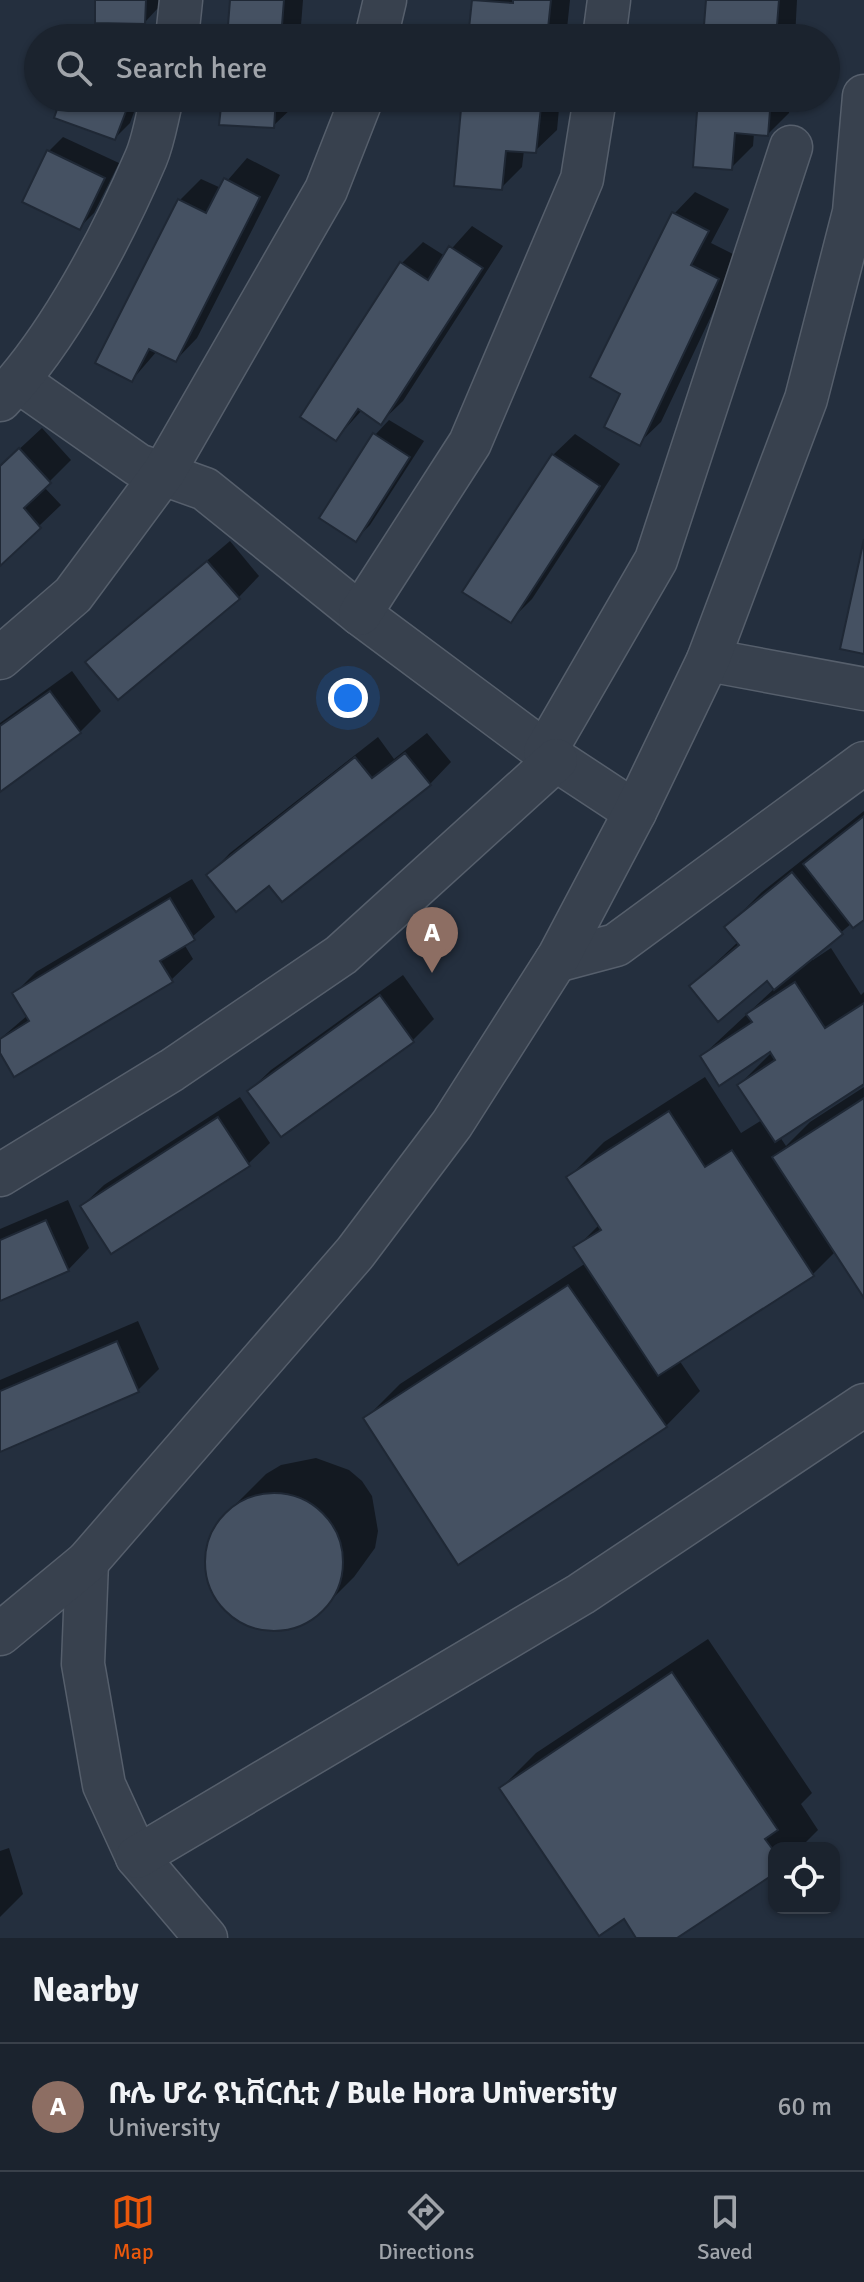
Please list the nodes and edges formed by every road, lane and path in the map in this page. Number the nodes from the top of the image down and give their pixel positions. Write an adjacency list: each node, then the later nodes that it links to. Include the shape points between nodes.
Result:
1 (181, 0): 4 (street)
2 (385, 0): 5 (street)
3 (609, 0): 6 (street)
4 (178, 24)
5 (379, 24)
6 (606, 24)
7 (864, 96): 12 (street)
8 (158, 112): 13 (street, via 147,155 87,277)
9 (357, 112): 14 (street, via 326,190)
10 (593, 112): 15 (street, via 582,179 470,443)
11 (791, 147): 19 (street, via 656,560)
12 (859, 213): 17 (street, via 806,399)
13 (9, 390): 14 (street, via 138,465)
14 (164, 472): 15 (street, via 205,489); 16 (street, via 73,595)
15 (360, 614): 19 (street)
16 (0, 658)
17 (708, 660): 18 (street); 21 (street)
18 (864, 689)
19 (550, 756): 21 (street); 23 (street, via 341,955 172,1070)
20 (864, 763): 22 (street, via 616,945)
21 (635, 812): 22 (street)
22 (556, 961): 25 (street, via 452,1124 355,1253)
23 (0, 1175)
24 (864, 1405): 27 (street, via 581,1594)
25 (87, 1562): 26 (street); 27 (street, via 83,1664 104,1785)
26 (0, 1634)
27 (137, 1857): 28 (street)
28 (206, 1938)

